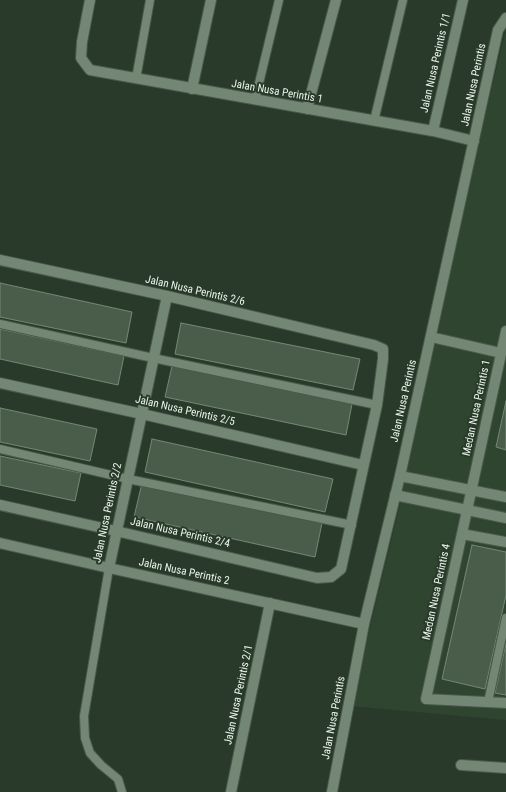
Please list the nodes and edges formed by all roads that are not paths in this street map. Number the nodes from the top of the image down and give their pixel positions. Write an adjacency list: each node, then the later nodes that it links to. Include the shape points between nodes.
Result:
1 (90, 0): 9 (street, Jalan Nusa Perintis 1, via 81,58 90,70)
2 (150, 0): 9 (lane)
3 (212, 0): 10 (street)
4 (279, 0): 11 (lane)
5 (336, 0): 12 (street)
6 (403, 0): 13 (lane)
7 (463, 0): 14 (street, Jalan Nusa Perintis 1/1)
8 (506, 18): 15 (street, Jalan Nusa Perintis, via 498,30)
9 (136, 79): 10 (street, Jalan Nusa Perintis 1)
10 (192, 89): 11 (street, Jalan Nusa Perintis 1)
11 (255, 100): 12 (street, Jalan Nusa Perintis 1)
12 (307, 109): 13 (street, Jalan Nusa Perintis 1)
13 (374, 121): 14 (street, Jalan Nusa Perintis 1)
14 (433, 131): 15 (street, Jalan Nusa Perintis 1)
15 (474, 141): 20 (street, Jalan Nusa Perintis)
16 (0, 260): 17 (street, Jalan Nusa Perintis 2/6)
17 (167, 296): 21 (street, Jalan Nusa Perintis 2/2); 24 (street, Jalan Nusa Perintis 2/6, via 383,349 384,360)
18 (0, 324): 21 (lane)
19 (506, 331): 22 (street, Medan Nusa Perintis 1)
20 (431, 337): 22 (street); 28 (street, Jalan Nusa Perintis)
21 (153, 358): 24 (lane); 25 (street, Jalan Nusa Perintis 2/2)
22 (502, 358): 30 (street, Medan Nusa Perintis 1)
23 (0, 383): 25 (street, Jalan Nusa Perintis 2/5)
24 (377, 405): 27 (street)
25 (142, 414): 27 (street, Jalan Nusa Perintis 2/5); 29 (street, Jalan Nusa Perintis 2/2)
26 (0, 449): 29 (lane)
27 (363, 466): 36 (street)
28 (400, 476): 30 (street); 31 (street, Jalan Nusa Perintis)
29 (128, 479): 36 (lane); 37 (street, Jalan Nusa Perintis 2/2)
30 (472, 490): 32 (street); 34 (street, Medan Nusa Perintis 4)
31 (395, 495): 34 (street); 44 (street, Jalan Nusa Perintis)
32 (506, 497)
33 (0, 505): 37 (street, Jalan Nusa Perintis 2/4)
34 (467, 510): 35 (street); 38 (street, Medan Nusa Perintis 4)
35 (506, 518)
36 (352, 525): 37 (street, Jalan Nusa Perintis 2/4, via 341,569 331,577 317,578)
37 (116, 531): 41 (street, Jalan Nusa Perintis 2/2)
38 (462, 534): 39 (street); 45 (street, Medan Nusa Perintis 4, via 426,699)
39 (506, 542)
40 (0, 543): 41 (street, Jalan Nusa Perintis 2)
41 (109, 568): 42 (street, Jalan Nusa Perintis 2); 49 (lane, Jalan Nusa Perintis 2/2, via 84,716 85,738 90,753 118,779)
42 (270, 603): 44 (street, Jalan Nusa Perintis 2); 50 (street, Jalan Nusa Perintis 2/1)
43 (506, 618): 45 (lane)
44 (364, 624): 51 (street, Jalan Nusa Perintis)
45 (488, 702): 46 (street)
46 (506, 703)
47 (461, 765): 48 (street)
48 (506, 768)
49 (122, 792)
50 (231, 792)
51 (332, 792)

